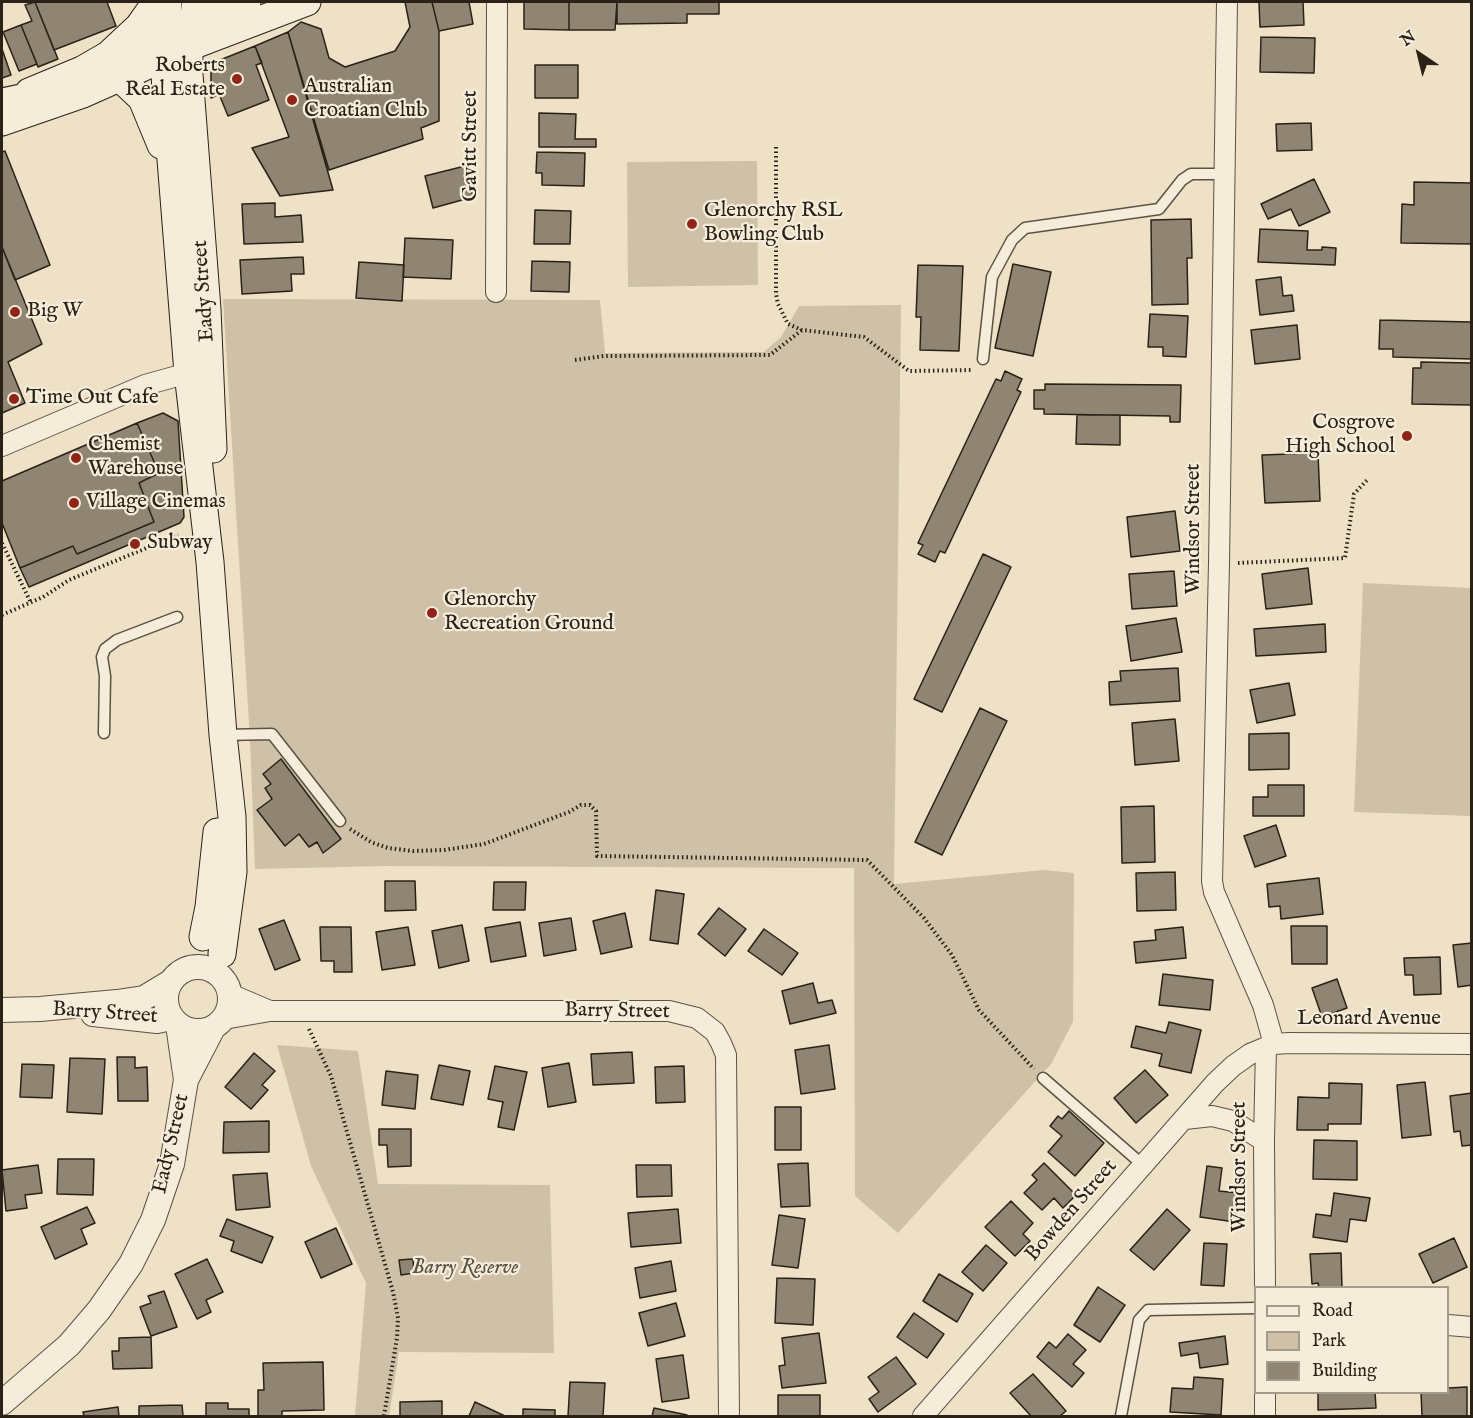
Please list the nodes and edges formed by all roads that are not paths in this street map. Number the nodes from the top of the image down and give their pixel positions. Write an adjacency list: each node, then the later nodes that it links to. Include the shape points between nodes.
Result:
1 (156, 2): 10 (main road, via 139,26 108,56)
2 (168, 2): 8 (main road, Eady Street)
3 (247, 2): 7 (main road)
4 (307, 2): 7 (main road)
5 (497, 2): 13 (street, Gavitt Street)
6 (1227, 2): 11 (street, Windsor Street)
7 (192, 23): 8 (main road); 17 (main road, Eady Street, via 190,111 207,309 214,464)
8 (165, 46): 9 (main road); 10 (main road); 12 (main road, Eady Street)
9 (121, 78): 10 (main road, via 52,105); 12 (main road, via 139,93 148,108)
10 (5, 108)
11 (1225, 174): 14 (lane, via 1191,174 1159,208 1025,228 1012,240 992,277); 32 (street, Windsor Street, via 1212,881 1263,1005)
12 (174, 189): 15 (main road, Eady Street)
13 (496, 292)
14 (983, 359)
15 (188, 373): 16 (street, via 145,385); 17 (main road, Eady Street)
16 (2, 446)
17 (210, 562): 20 (main road, Eady Street)
18 (177, 617): 19 (lane, via 117,640 105,649)
19 (104, 733)
20 (223, 735): 21 (lane, via 272,734); 22 (main road, Eady Street, via 209,907)
21 (340, 821)
22 (213, 945): 23 (street, Eady Street); 25 (street, Eady Street)
23 (190, 968): 24 (street); 25 (street, via 210,969)
24 (169, 983): 26 (street, Barry Street, via 144,998); 29 (street, via 165,1001)
25 (228, 988): 28 (street, Barry Street); 30 (street, via 230,1002)
26 (40, 1009): 27 (street, Barry Street); 29 (street, Barry Street)
27 (2, 1010)
28 (270, 1011): 30 (street, Barry Street); 44 (street, Barry Street, via 669,1011 697,1018 715,1032 726,1055)
29 (174, 1022): 30 (street, via 195,1032); 34 (street, Eady Street)
30 (218, 1023): 34 (street, Eady Street)
31 (1472, 1044): 32 (street, Leonard Avenue, via 1289,1042)
32 (1270, 1046): 35 (street, Bowden Street, via 1233,1066); 36 (street, Windsor Street)
33 (1043, 1078): 37 (lane)
34 (186, 1080): 43 (street, Eady Street, via 172,1164 153,1220 131,1264 69,1345)
35 (1185, 1119): 36 (street, via 1212,1116 1233,1121); 37 (street, Bowden Street)
36 (1264, 1141): 38 (street, Windsor Street)
37 (1144, 1166): 45 (street, Bowden Street)
38 (1265, 1286)
39 (1254, 1308): 46 (lane, via 1148,1310 1139,1320)
40 (1449, 1325): 41 (street)
41 (1472, 1327)
42 (1265, 1394): 47 (street)
43 (2, 1403)
44 (729, 1416)
45 (922, 1416)
46 (1121, 1416)
47 (1265, 1416)

